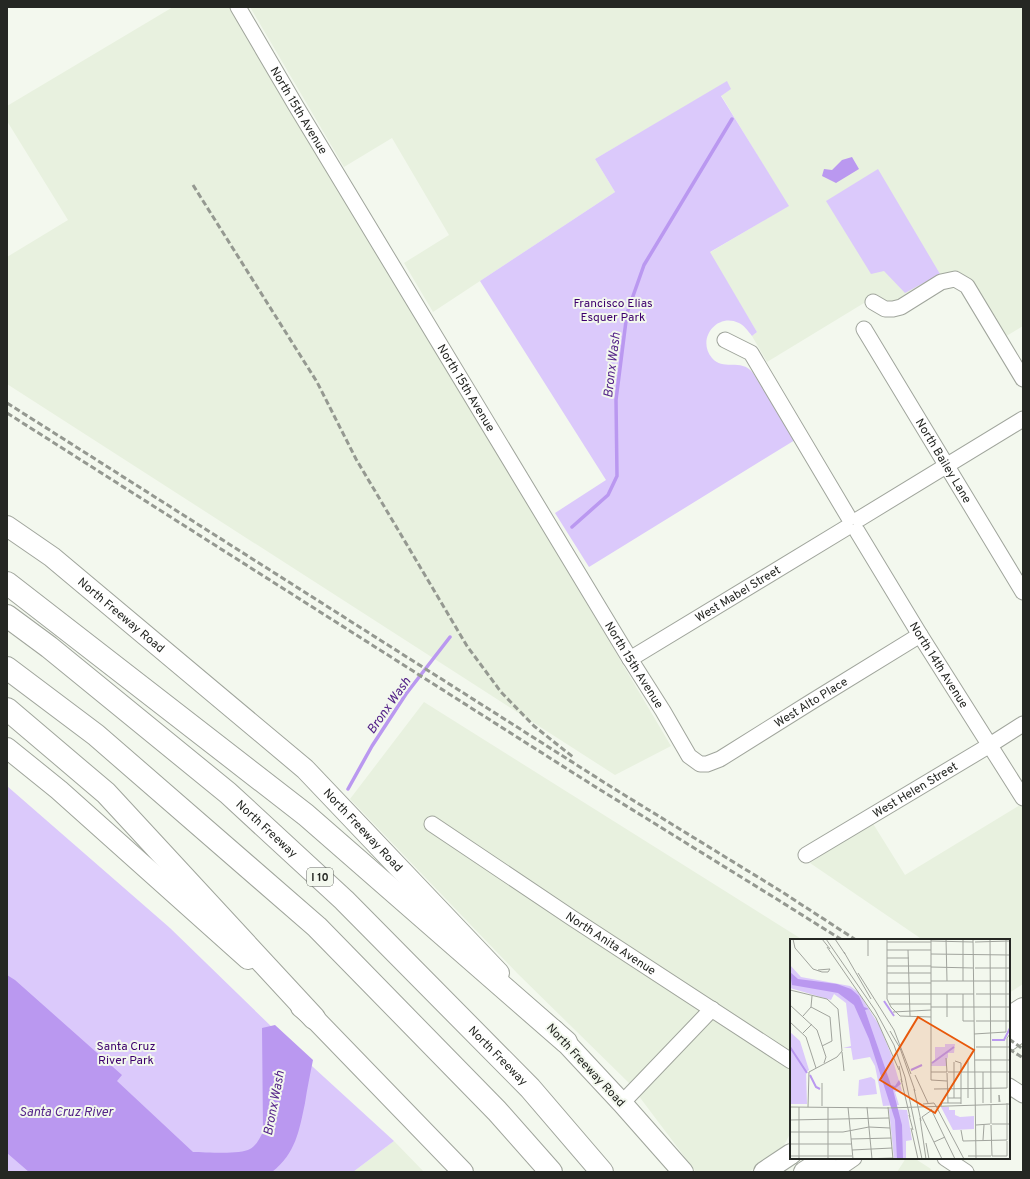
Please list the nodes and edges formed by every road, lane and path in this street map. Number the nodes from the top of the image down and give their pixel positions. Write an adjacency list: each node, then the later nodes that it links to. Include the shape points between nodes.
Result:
1 (238, 7): 14 (street, North 15th Avenue)
2 (873, 302): 5 (street, via 885,309 901,307 941,282 955,279 967,286)
3 (864, 329): 7 (street, North Bailey Lane)
4 (725, 340): 8 (street, North 14th Avenue, via 750,353)
5 (1023, 379)
6 (1023, 419): 7 (street, West Mabel Street)
7 (946, 465): 8 (street, West Mabel Street); 11 (street, North Bailey Lane)
8 (853, 524): 13 (street, North 14th Avenue); 14 (street, West Mabel Street)
9 (7, 526): 30 (main road, North Freeway Road, via 52,557 305,769)
10 (7, 583): 30 (highway, via 306,815)
11 (1023, 592)
12 (7, 616): 41 (highway, North Freeway / I 10, via 49,647 228,793 344,900 530,1088)
13 (920, 635): 18 (street, North 14th Avenue); 20 (street, West Alto Place, via 720,759)
14 (630, 659): 20 (street, North 15th Avenue, via 689,756)
15 (7, 668): 40 (highway, via 96,735 317,927 497,1111)
16 (7, 709): 27 (highway, via 106,793)
17 (1023, 724): 18 (street, West Helen Street)
18 (990, 745): 21 (street, North 14th Avenue); 23 (street, West Helen Street)
19 (7, 748): 27 (main road, via 60,790)
20 (700, 764)
21 (1023, 798)
22 (432, 824): 25 (street, North Anita Avenue)
23 (806, 855)
24 (1023, 1008): 26 (main road)
25 (712, 1009): 31 (street, North Anita Avenue); 34 (street)
26 (1010, 1016)
27 (314, 1018): 39 (main road)
28 (1023, 1030): 29 (main road)
29 (1010, 1039)
30 (566, 1042): 34 (main road, North Freeway Road)
31 (790, 1060)
32 (1010, 1087): 33 (street)
33 (1023, 1095)
34 (622, 1103): 42 (main road, North Freeway Road)
35 (790, 1154): 43 (main road)
36 (824, 1159): 44 (main road)
37 (853, 1159): 45 (street, via 841,1167)
38 (947, 1164): 46 (street)
39 (463, 1172)
40 (551, 1172)
41 (602, 1172)
42 (683, 1172)
43 (764, 1172)
44 (804, 1172)
45 (810, 1172)
46 (966, 1172)

